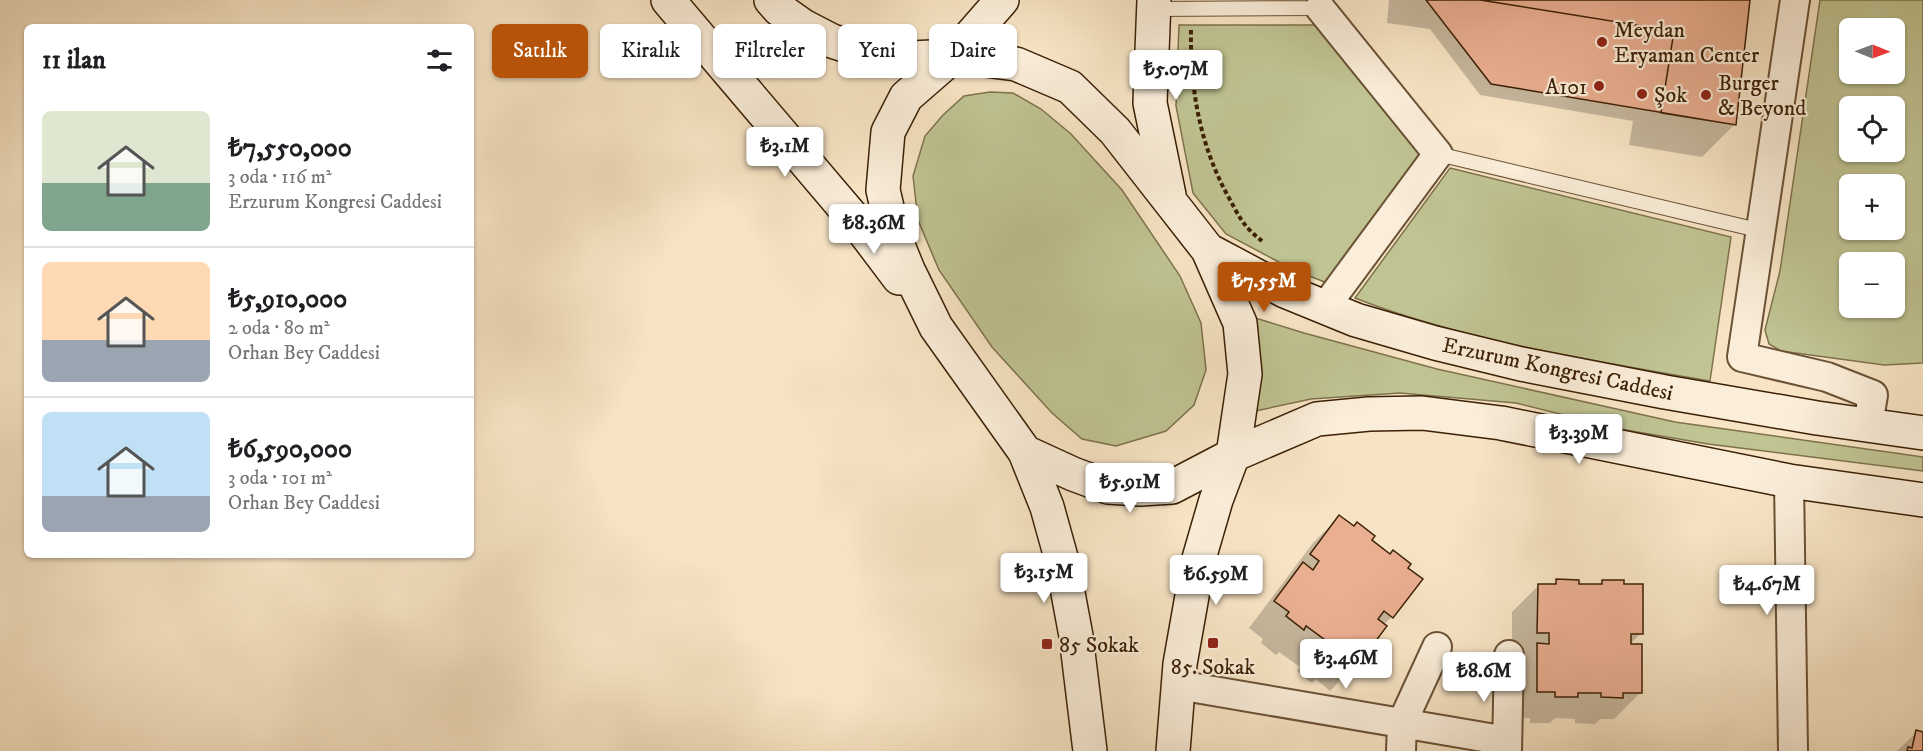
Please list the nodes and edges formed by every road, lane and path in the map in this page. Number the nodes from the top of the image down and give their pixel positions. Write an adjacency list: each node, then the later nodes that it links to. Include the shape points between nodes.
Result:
1 (668, 0): 18 (main road, via 859,225)
2 (771, 0): 9 (main road, via 803,26 832,41 876,55)
3 (1002, 0): 8 (main road)
4 (1795, 0): 14 (street)
5 (1321, 4): 7 (lane); 12 (street)
6 (1154, 5): 7 (lane); 13 (main road, via 1150,103)
7 (1192, 9): 15 (path, via 1192,87 1201,128 1215,171 1246,229)
8 (981, 24)
9 (929, 57)
10 (1017, 64): 13 (main road, via 1070,87 1115,131)
11 (929, 77): 18 (main road, via 906,97 888,132 883,190 897,242)
12 (1438, 154): 14 (lane); 17 (street)
13 (1170, 203): 16 (main road)
14 (1762, 231): 19 (street, via 1742,357 1827,376 1873,395)
15 (1265, 244)
16 (1208, 250): 17 (main road, Erzurum Kongresi Caddesi, via 1285,291); 22 (main road, via 1240,323 1245,374)
17 (1325, 307): 19 (main road, Erzurum Kongresi Caddesi, via 1356,320 1521,363)
18 (936, 327): 21 (main road)
19 (1868, 425): 20 (main road, Erzurum Kongresi Caddesi)
20 (1923, 433)
21 (1025, 452): 22 (main road, via 1108,487 1140,489 1172,487); 30 (main road, via 1047,507 1062,561)
22 (1233, 455): 23 (main road, via 1317,419 1422,413 1501,423); 27 (main road, via 1198,562)
23 (1789, 481): 24 (main road); 32 (street)
24 (1923, 500)
25 (1437, 647): 28 (street)
26 (1509, 655): 29 (street)
27 (1178, 685): 28 (street); 31 (main road)
28 (1401, 737): 29 (street)
29 (1507, 746)
30 (1090, 751)
31 (1173, 751)
32 (1792, 751)

